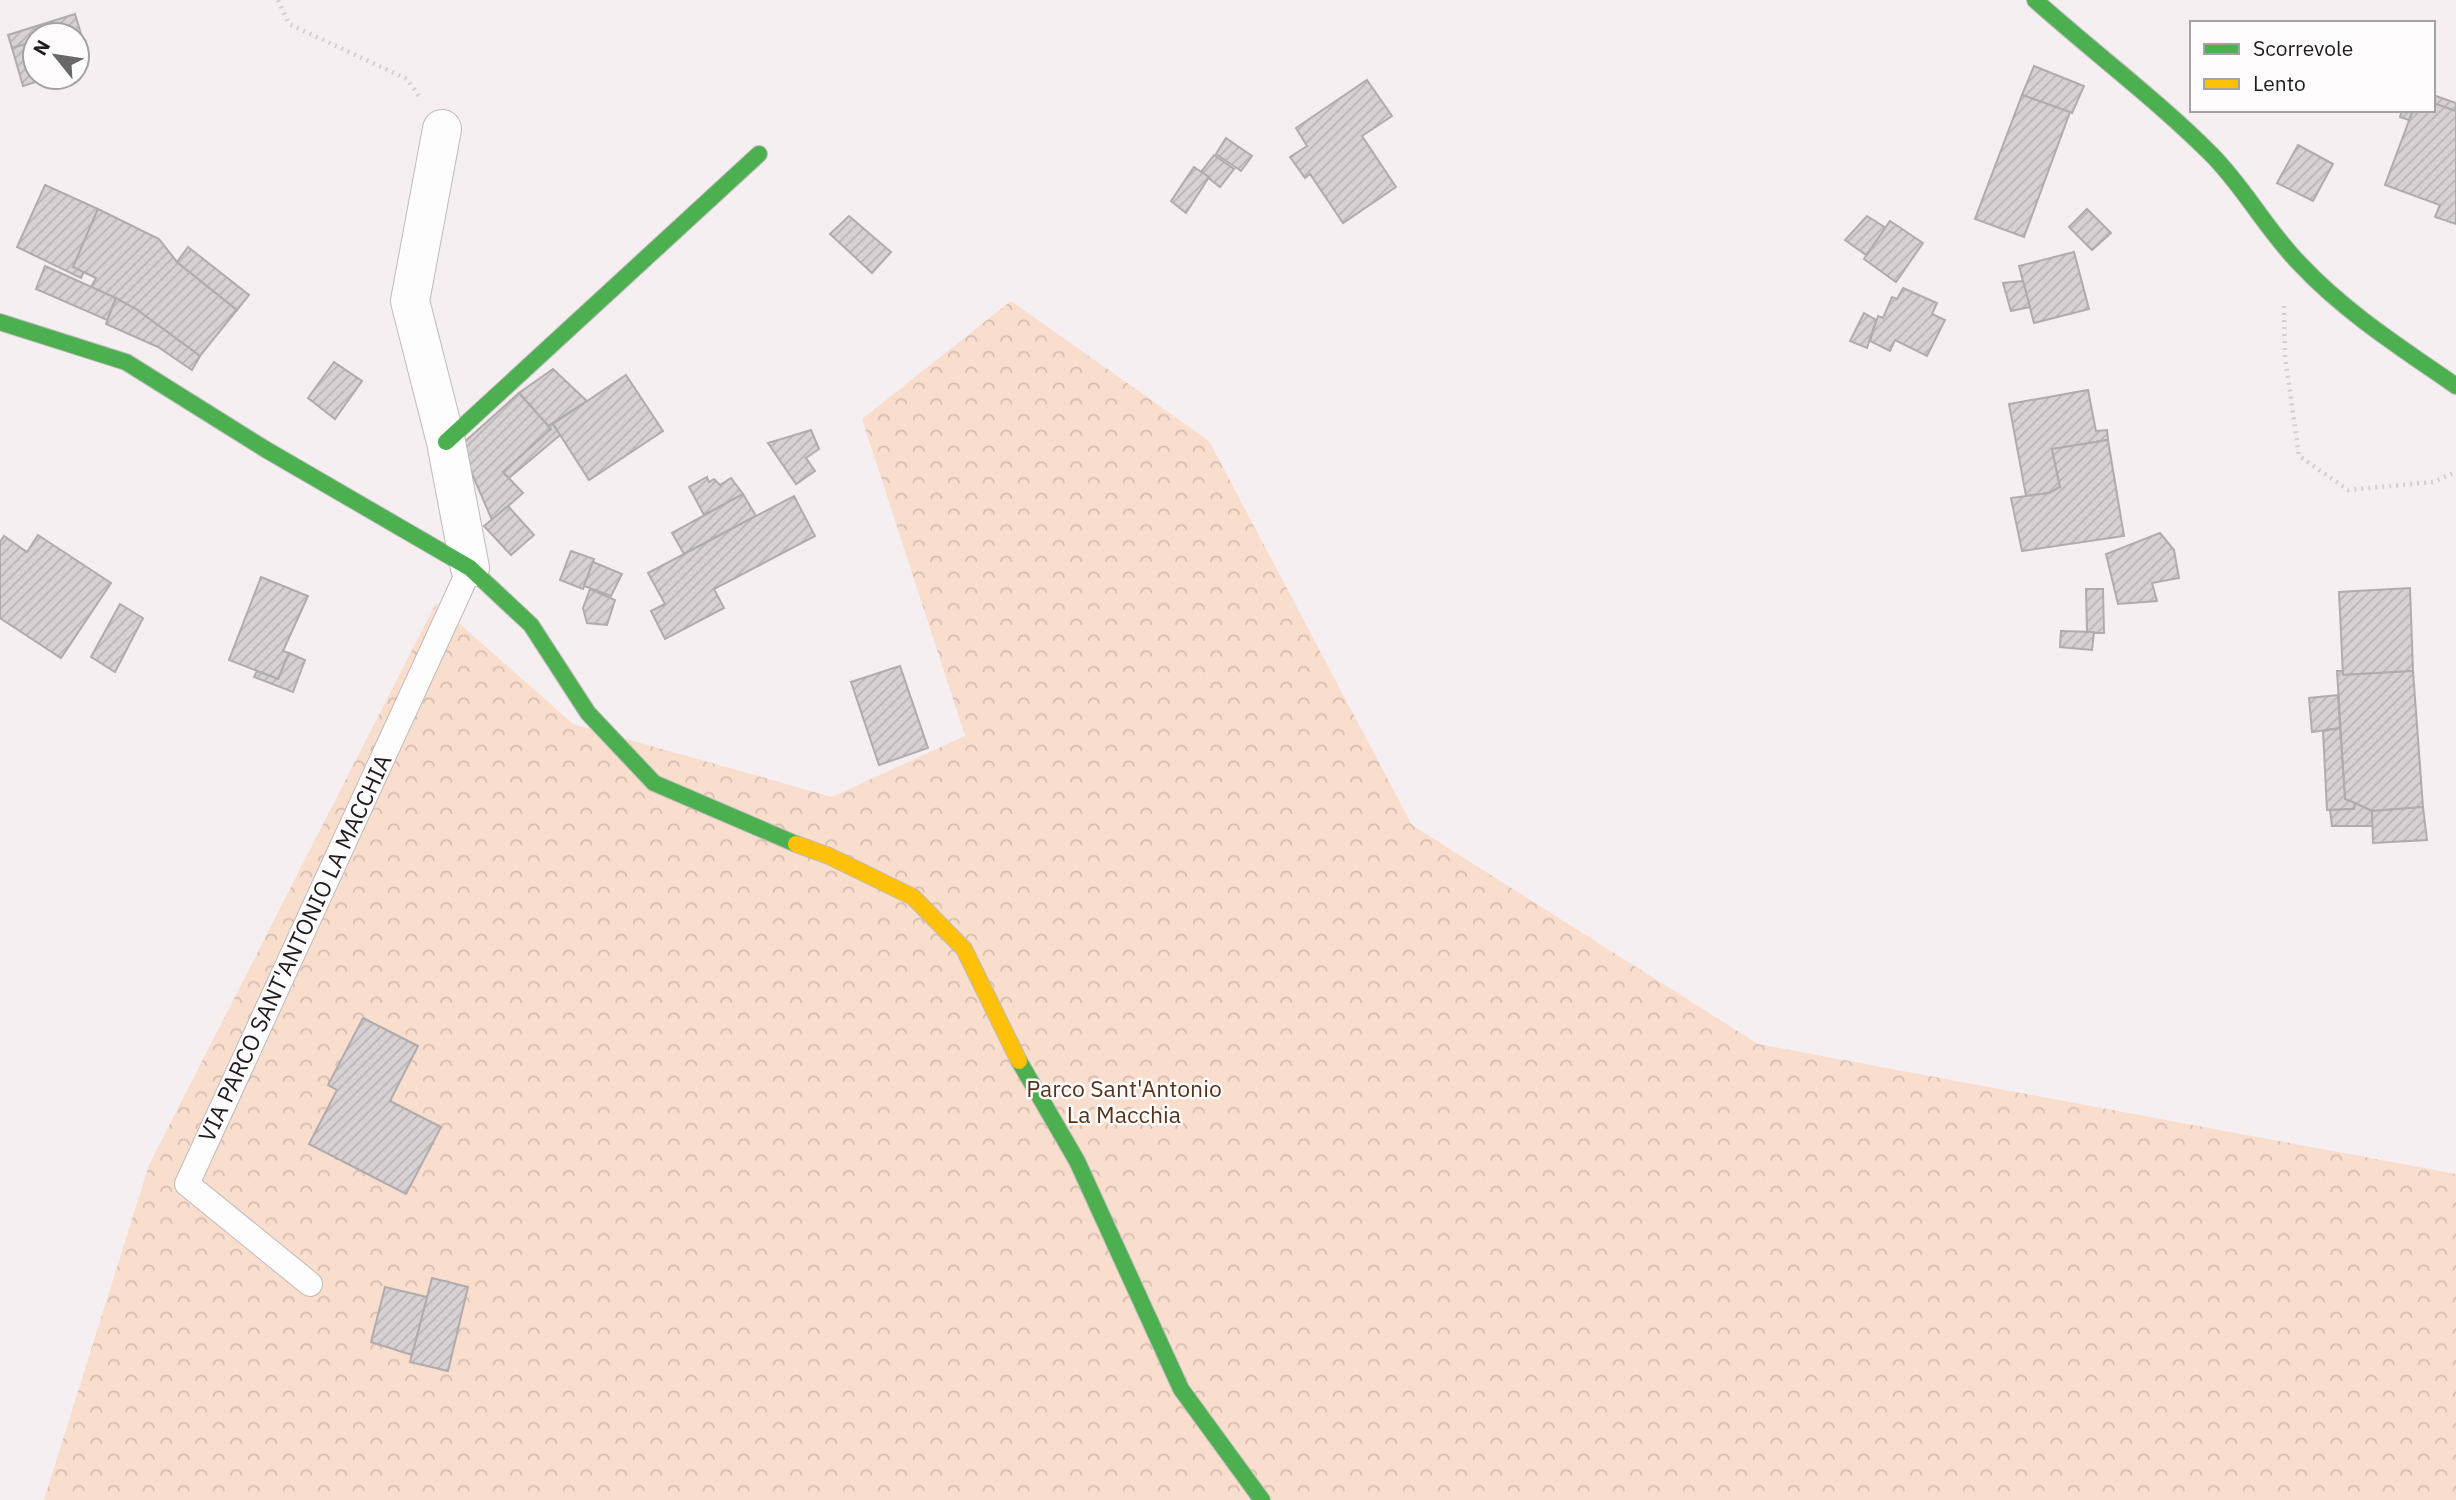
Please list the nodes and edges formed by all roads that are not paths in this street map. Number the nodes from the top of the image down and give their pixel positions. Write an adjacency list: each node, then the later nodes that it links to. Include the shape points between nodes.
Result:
1 (2035, 0): 5 (street, via 2234,178 2282,246 2352,313)
2 (442, 129): 6 (street, via 410,301)
3 (759, 154): 6 (street)
4 (0, 322): 7 (street, via 126,362)
5 (2456, 386)
6 (446, 442): 7 (street)
7 (470, 568): 8 (lane, VIA PARCO SANT'ANTONIO LA MACCHIA, via 187,1184); 9 (street, via 531,625 588,713 654,783 829,856 913,897 964,949 1006,1038 1077,1161 1181,1390)
8 (310, 1284)
9 (1262, 1500)

